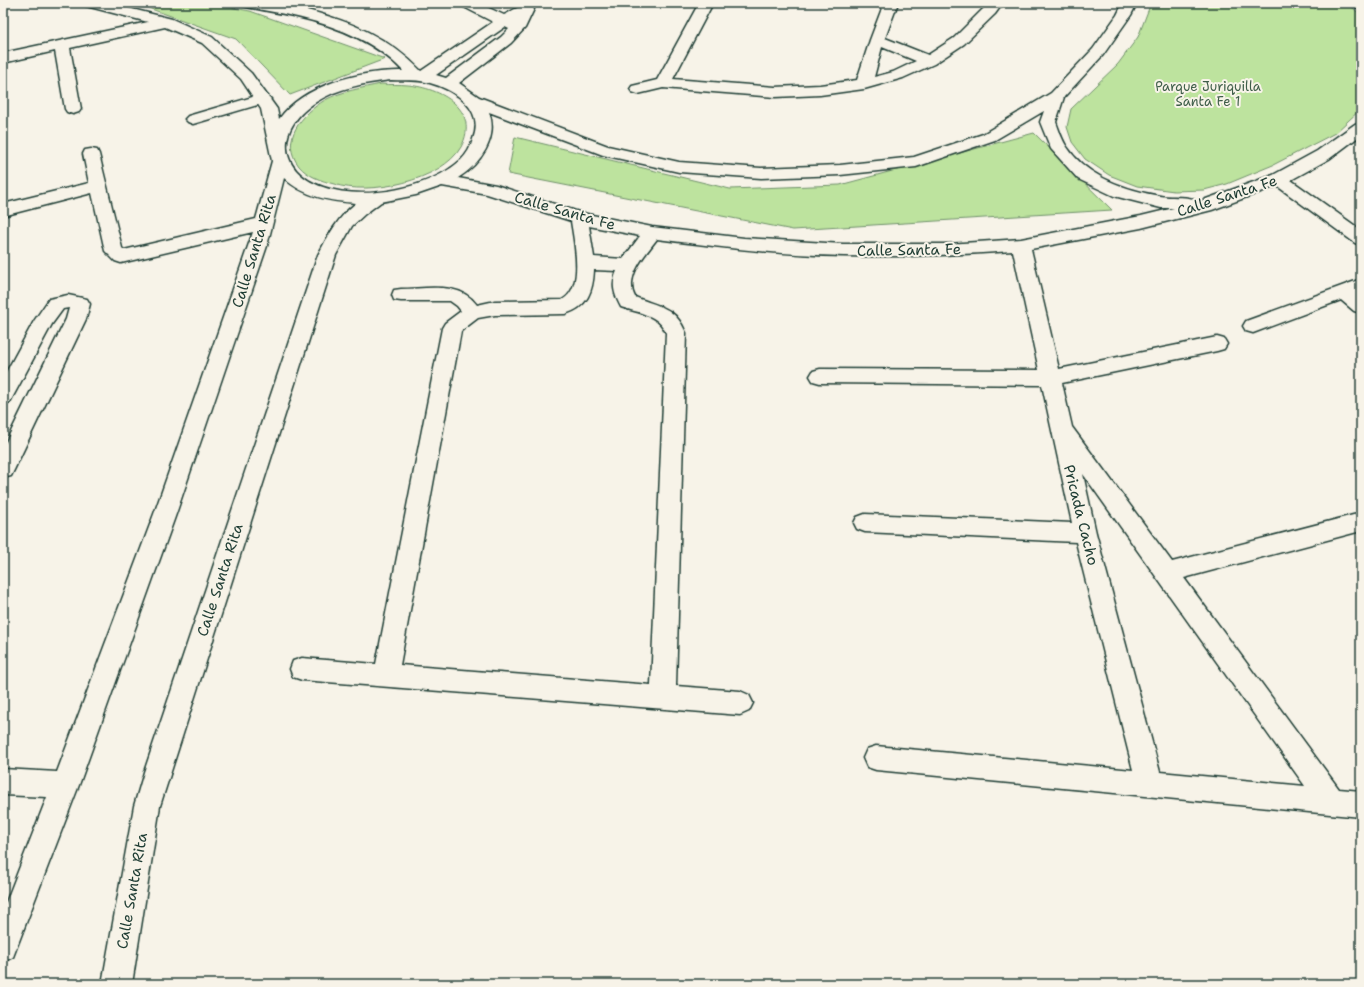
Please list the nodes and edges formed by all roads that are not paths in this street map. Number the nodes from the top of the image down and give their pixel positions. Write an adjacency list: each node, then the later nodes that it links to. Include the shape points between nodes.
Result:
1 (91, 3): 10 (street)
2 (248, 3): 16 (street, via 295,11 334,22 392,51)
3 (467, 3): 9 (street)
4 (706, 3): 17 (street)
5 (891, 3): 12 (street)
6 (996, 3): 15 (street, via 959,41)
7 (1130, 3): 21 (street, via 1098,52)
8 (529, 7): 9 (street); 11 (street)
9 (504, 21): 11 (street); 16 (street)
10 (167, 22): 13 (street); 22 (street, via 207,40 246,76)
11 (518, 28): 18 (street)
12 (877, 40): 15 (street); 19 (street)
13 (62, 46): 14 (street); 24 (street)
14 (3, 58)
15 (930, 61): 19 (street, via 898,75)
16 (420, 76): 18 (street, Calle Santa Rita); 27 (street, Calle Santa Rita, via 391,75 364,78 320,94 295,110 283,126)
17 (662, 83): 19 (street, via 775,92 820,90); 20 (street)
18 (448, 84): 23 (street, Calle Santa Rita, via 462,90)
19 (864, 84)
20 (638, 89)
21 (1057, 96): 23 (street, via 989,137 916,162 840,170 761,173 679,167 603,150); 33 (street, via 1048,122 1059,149 1084,175 1120,192 1161,202)
22 (263, 100): 25 (lane); 27 (street, via 269,109)
23 (475, 101): 30 (street, via 484,116 485,133 478,150 463,166)
24 (73, 109)
25 (193, 119)
26 (1361, 127): 29 (street, Calle Santa Fe, via 1323,155)
27 (278, 153): 32 (street, via 290,175 305,186 325,194 349,198); 36 (street, Calle Santa Rita)
28 (91, 154): 31 (street)
29 (1279, 179): 33 (street, Calle Santa Fe); 38 (street)
30 (441, 181): 32 (street, via 410,192); 35 (street, Calle Santa Fe, via 490,189)
31 (98, 186): 34 (street); 36 (street, via 114,251 121,257)
32 (375, 198): 69 (street, Calle Santa Rita, via 360,208 339,230 327,256 156,772 147,806)
33 (1212, 204): 39 (street, Calle Santa Fe, via 1141,222)
34 (3, 210)
35 (579, 218): 37 (street, Calle Santa Fe); 40 (street)
36 (265, 223): 64 (street, Calle Santa Rita, via 166,514)
37 (652, 233): 39 (street, Calle Santa Fe, via 744,244 844,250 948,250); 41 (street)
38 (1361, 239)
39 (1021, 245): 50 (street, Pricada Cacho)
40 (586, 263): 41 (street); 46 (street, via 584,284 578,300 572,305 495,308)
41 (628, 265): 60 (street, via 622,283 624,297 637,307 667,316 674,324 676,333)
42 (1361, 285): 43 (street)
43 (1343, 292): 45 (street); 47 (street)
44 (401, 295): 46 (street, via 453,295 464,301)
45 (1361, 306)
46 (472, 312): 59 (street, via 452,328)
47 (1253, 326)
48 (1217, 344): 50 (street)
49 (820, 376): 50 (street)
50 (1050, 378): 52 (street, Pricada Cacho)
51 (3, 397): 53 (street, via 44,321 56,304 74,301 80,304 76,319)
52 (1060, 426): 56 (street, Pricada Cacho); 57 (street)
53 (3, 470)
54 (1361, 522): 57 (street)
55 (865, 524): 56 (street)
56 (1085, 534): 65 (street, Pricada Cacho)
57 (1167, 573): 66 (street)
58 (302, 669): 59 (street)
59 (386, 674): 60 (street)
60 (663, 696): 61 (street)
61 (740, 703)
62 (876, 758): 65 (street)
63 (3, 782): 64 (street)
64 (66, 784): 68 (street, Calle Santa Rita)
65 (1150, 784): 66 (street)
66 (1332, 801): 67 (street)
67 (1361, 804)
68 (3, 947)
69 (117, 984)

